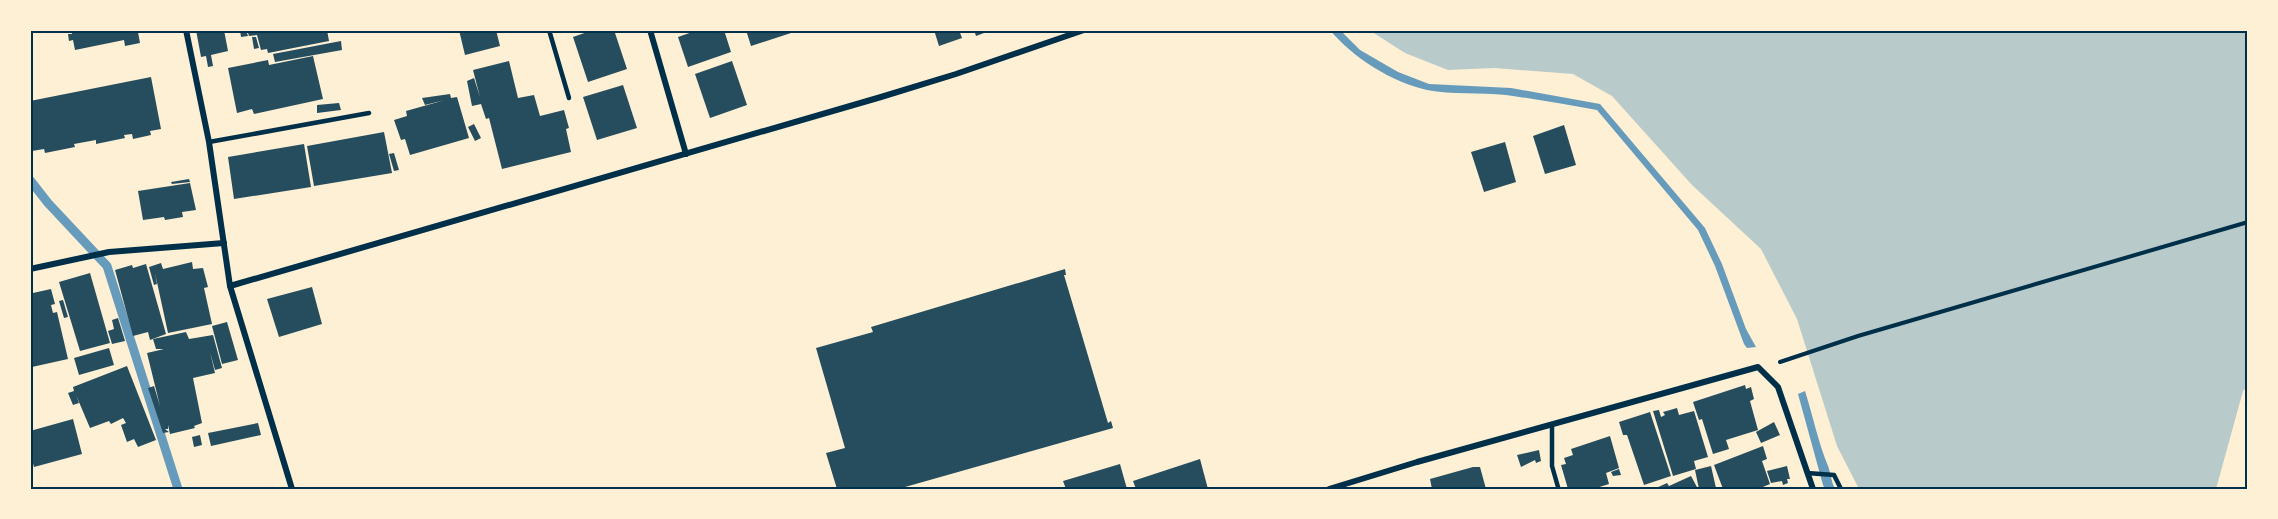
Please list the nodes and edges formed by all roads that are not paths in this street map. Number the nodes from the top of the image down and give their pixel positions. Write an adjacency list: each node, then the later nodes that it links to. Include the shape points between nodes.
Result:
1 (186, 30): 7 (street)
2 (549, 30): 5 (lane)
3 (650, 30): 8 (street)
4 (1084, 30): 8 (street, via 956,74)
5 (568, 98)
6 (369, 113): 7 (lane)
7 (209, 142): 9 (street)
8 (686, 154): 11 (street)
9 (224, 243): 10 (street, via 110,252); 11 (street)
10 (30, 269)
11 (230, 286): 15 (street)
12 (1552, 424): 13 (street, via 1758,367 1778,387); 14 (lane, via 1552,466); 16 (street)
13 (1807, 473): 17 (street); 18 (lane, via 1833,475)
14 (1558, 487)
15 (292, 489)
16 (1329, 489)
17 (1812, 489)
18 (1841, 489)

